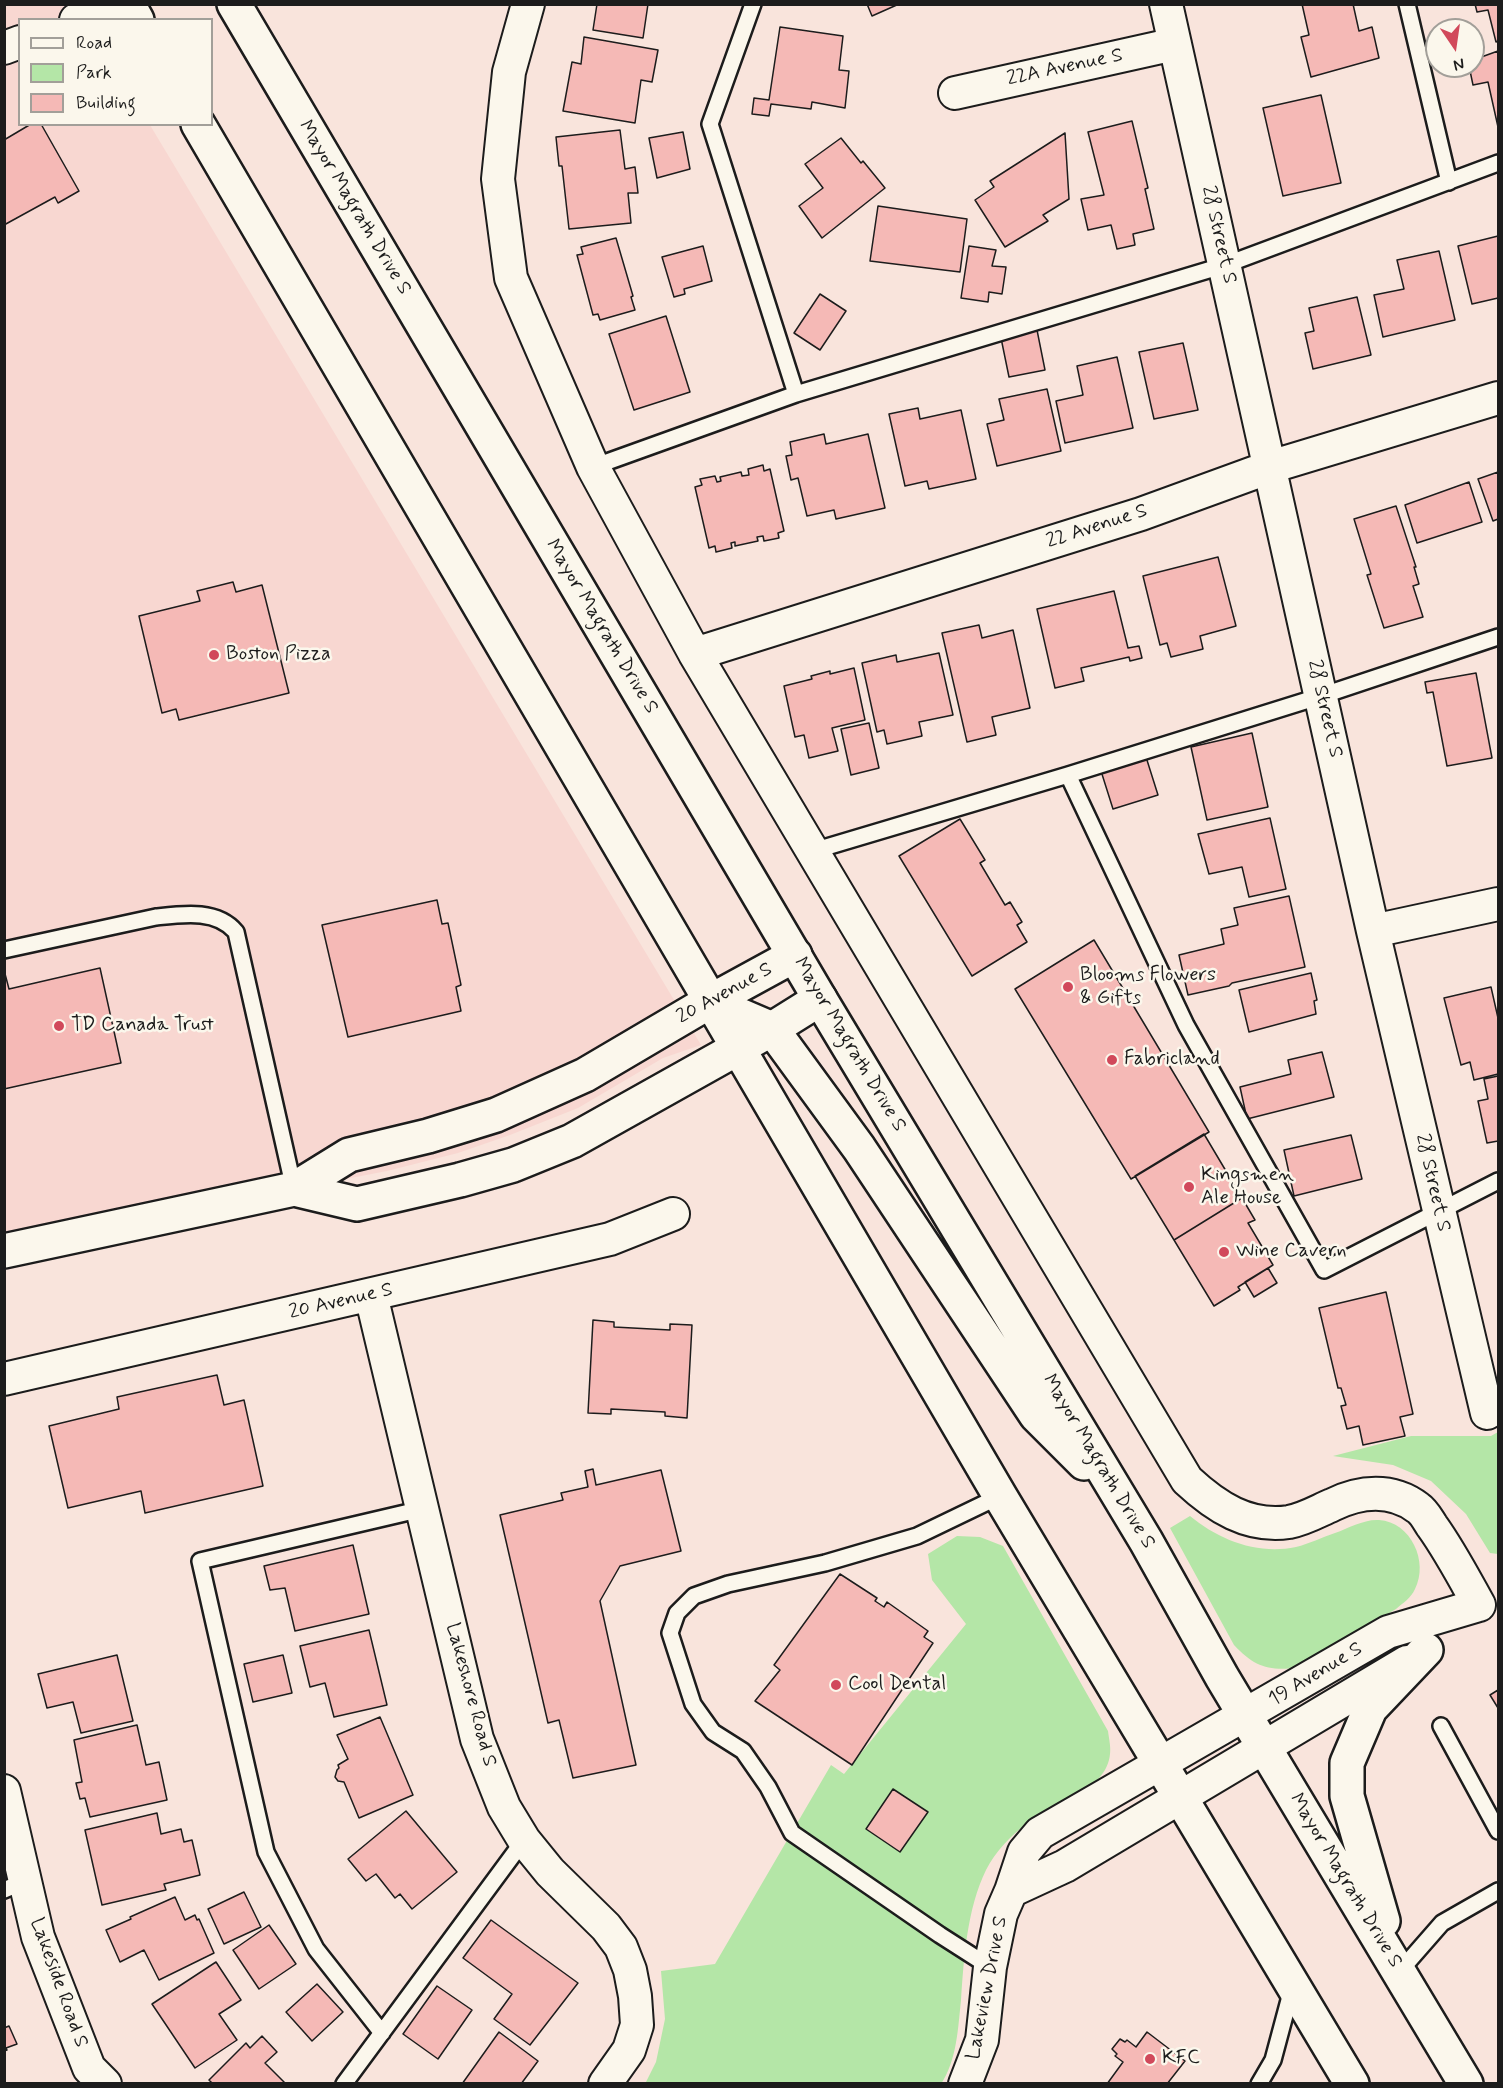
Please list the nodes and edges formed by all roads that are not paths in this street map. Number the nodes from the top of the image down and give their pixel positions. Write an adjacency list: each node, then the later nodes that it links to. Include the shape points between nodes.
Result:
1 (113, 4): 8 (street)
2 (128, 4): 9 (main road)
3 (234, 4): 28 (main road, Mayor Magrath Drive S)
4 (528, 4): 18 (street, via 509,72 498,179 511,278)
5 (753, 4): 16 (lane, via 710,124)
6 (1166, 4): 10 (street, 28 Street S)
7 (1407, 4): 14 (lane)
8 (81, 18)
9 (136, 18)
10 (1174, 44): 11 (street, 22A Avenue S); 15 (street, 28 Street S)
11 (955, 93)
12 (199, 126): 30 (main road)
13 (1498, 163): 14 (lane)
14 (1449, 182): 15 (lane)
15 (1224, 265): 16 (lane); 19 (street, 28 Street S)
16 (796, 394): 18 (lane)
17 (1498, 398): 19 (street, 22 Avenue S)
18 (592, 467): 21 (street)
19 (1270, 467): 21 (street, 22 Avenue S, via 1141,514); 22 (street, 28 Street S)
20 (1498, 637): 22 (lane)
21 (695, 654): 24 (street)
22 (1321, 696): 23 (lane); 26 (street, 28 Street S)
23 (1068, 775): 24 (lane); 35 (lane, via 1186,1025 1324,1270)
24 (813, 851): 44 (street, via 1187,1480 1209,1501 1263,1522 1290,1522 1351,1497 1378,1493 1400,1497 1420,1509)
25 (1498, 904): 26 (street)
26 (1373, 931): 35 (street, 28 Street S)
27 (4, 950): 34 (lane, via 156,916 212,916 231,925 236,932)
28 (795, 954): 29 (main road, Mayor Magrath Drive S); 30 (main road, 20 Avenue S)
29 (820, 999): 31 (main road, 20 Avenue S); 42 (main road, Mayor Magrath Drive S)
30 (709, 1002): 31 (main road); 32 (main road); 34 (main road, 20 Avenue S, via 585,1075 496,1115 349,1155)
31 (772, 1029): 32 (main road, 20 Avenue S); 42 (main road, via 859,1148 1036,1415)
32 (739, 1047): 34 (main road, 20 Avenue S, via 572,1141 513,1165 357,1204); 41 (main road)
33 (1498, 1181): 35 (lane)
34 (294, 1189): 37 (main road, 20 Avenue S)
35 (1439, 1212): 40 (street, 28 Street S)
36 (673, 1214): 38 (street, 20 Avenue S, via 610,1239)
37 (4, 1251)
38 (371, 1295): 39 (street, 20 Avenue S); 43 (street, Lakeshore Road S)
39 (4, 1379)
40 (1493, 1410)
41 (1000, 1496): 49 (main road); 57 (lane, via 917,1536 694,1596 676,1613 670,1633 693,1704 713,1731 743,1751 792,1833)
42 (1118, 1496): 46 (main road, Mayor Magrath Drive S)
43 (422, 1509): 53 (street, Lakeshore Road S, via 477,1739 504,1807); 60 (lane, via 200,1561 266,1852 316,1949)
44 (1489, 1599): 45 (street, 19 Avenue S); 46 (street, 19 Avenue S, via 1388,1632)
45 (1426, 1650): 48 (street, 19 Avenue S); 58 (main road, via 1370,1709 1347,1763 1347,1796)
46 (1245, 1716): 48 (main road, Mayor Magrath Drive S); 49 (street, 19 Avenue S)
47 (1441, 1726): 52 (lane)
48 (1264, 1748): 51 (street, 19 Avenue S); 58 (main road, Mayor Magrath Drive S)
49 (1161, 1765): 51 (main road); 56 (street, Lakeview Drive S, via 1040,1833 1024,1852)
50 (4, 1791): 54 (street, Lakeside Road S)
51 (1181, 1797): 56 (street, Lakeview Drive S, via 1065,1866); 59 (main road)
52 (1498, 1831)
53 (524, 1840): 60 (lane); 63 (street, Lakeshore Road S, via 550,1872 606,1927 621,1947 630,1970 637,2025 629,2050)
54 (15, 1886): 61 (street, Lakeside Road S)
55 (1498, 1891): 58 (lane, via 1442,1923)
56 (1011, 1892): 57 (street, Lakeview Drive S, via 1001,1914)
57 (990, 1967): 64 (street, Lakeview Drive S, via 982,2040)
58 (1398, 1968): 67 (main road, Mayor Magrath Drive S)
59 (1293, 1986): 65 (lane, via 1273,2060); 66 (main road)
60 (382, 2033): 62 (lane)
61 (90, 2078)
62 (344, 2084)
63 (605, 2084)
64 (965, 2084)
65 (1259, 2084)
66 (1352, 2084)
67 (1467, 2084)

